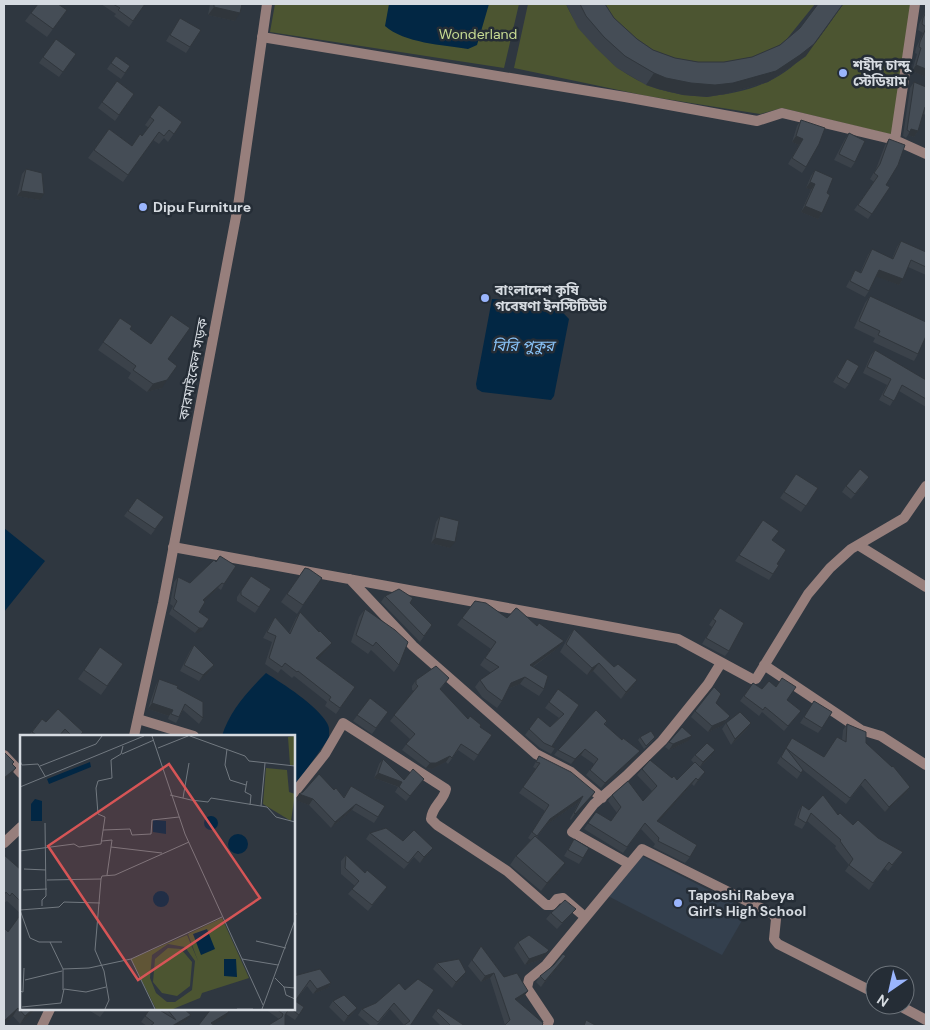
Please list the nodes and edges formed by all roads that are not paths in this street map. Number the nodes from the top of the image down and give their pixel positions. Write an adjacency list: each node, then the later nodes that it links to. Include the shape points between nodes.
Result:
1 (267, 4): 3 (street, কারমাইকেল সড়ক)
2 (915, 4): 4 (street)
3 (262, 37): 4 (street, via 757,121 782,113); 8 (street, কারমাইকেল সড়ক, via 238,206)
4 (895, 140): 5 (street)
5 (926, 154)
6 (926, 486): 7 (street, via 904,518)
7 (858, 545): 10 (street); 12 (street, via 830,568 808,594)
8 (173, 547): 9 (street); 13 (street, কারমাইকেল সড়ক)
9 (350, 579): 11 (street, via 678,639); 20 (street, via 413,646 529,748 571,772)
10 (926, 588)
11 (721, 663): 12 (street, via 752,679); 20 (street, via 662,741)
12 (764, 665): 17 (street, via 861,730 881,736)
13 (138, 719): 14 (street, কারমাইকেল সড়ক); 15 (street)
14 (134, 735)
15 (191, 735)
16 (4, 755): 18 (street)
17 (926, 765)
18 (20, 772)
19 (295, 793): 24 (street, via 325,754 343,723 446,789 445,796 431,812 431,818 438,825 507,871 546,905 563,898)
20 (602, 798): 23 (street, via 572,832)
21 (20, 829): 22 (street)
22 (4, 842)
23 (629, 864): 24 (street); 25 (street, via 642,849 773,914 776,919 774,939 778,944)
24 (586, 917): 28 (street, via 546,965 529,979 527,988 549,1021)
25 (865, 989)
26 (50, 1010): 27 (street)
27 (42, 1026)
28 (547, 1026)

